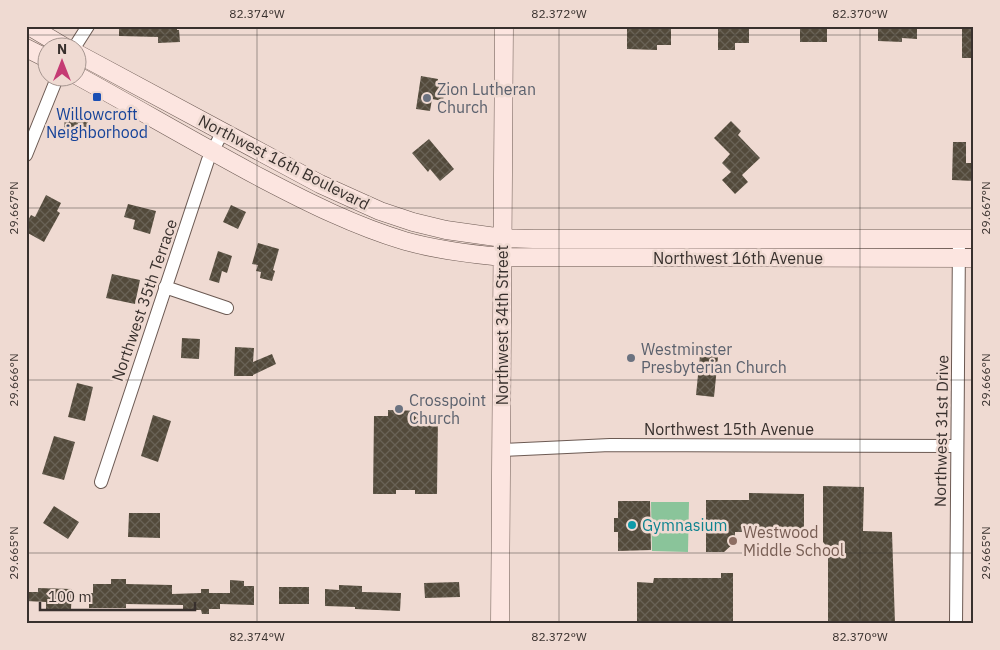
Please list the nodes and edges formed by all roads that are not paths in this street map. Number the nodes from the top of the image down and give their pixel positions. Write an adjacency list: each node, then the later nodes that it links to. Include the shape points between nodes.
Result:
1 (29, 26): 4 (main road)
2 (88, 26): 5 (street)
3 (504, 26): 14 (main road, Northwest 34th Street)
4 (49, 38)
5 (80, 38)
6 (26, 48): 7 (main road)
7 (38, 55)
8 (88, 59): 11 (main road, Northwest 16th Boulevard)
9 (88, 82): 12 (main road, Northwest 16th Boulevard)
10 (53, 88): 13 (street)
11 (223, 132): 12 (street, Northwest 35th Terrace); 14 (main road, Northwest 16th Boulevard, via 320,184 380,211 446,230)
12 (212, 151): 17 (main road, Northwest 16th Boulevard, via 310,203 368,228 441,249); 20 (street, Northwest 35th Terrace)
13 (26, 155)
14 (503, 238): 16 (main road, Northwest 16th Avenue); 17 (main road, Northwest 34th Street)
15 (966, 239): 16 (main road, Northwest 16th Avenue); 19 (street, Northwest 31st Drive)
16 (743, 240): 18 (main road)
17 (502, 257): 18 (main road, Northwest 16th Avenue); 23 (main road, Northwest 34th Street)
18 (744, 258): 19 (main road, Northwest 16th Avenue)
19 (966, 258): 22 (street, Northwest 31st Drive)
20 (165, 287): 21 (street); 24 (street, Northwest 35th Terrace)
21 (226, 308)
22 (956, 446): 23 (street, Northwest 15th Avenue, via 610,445); 26 (street, Northwest 31st Drive)
23 (502, 450): 25 (main road, Northwest 34th Street)
24 (101, 482)
25 (500, 624)
26 (956, 624)

